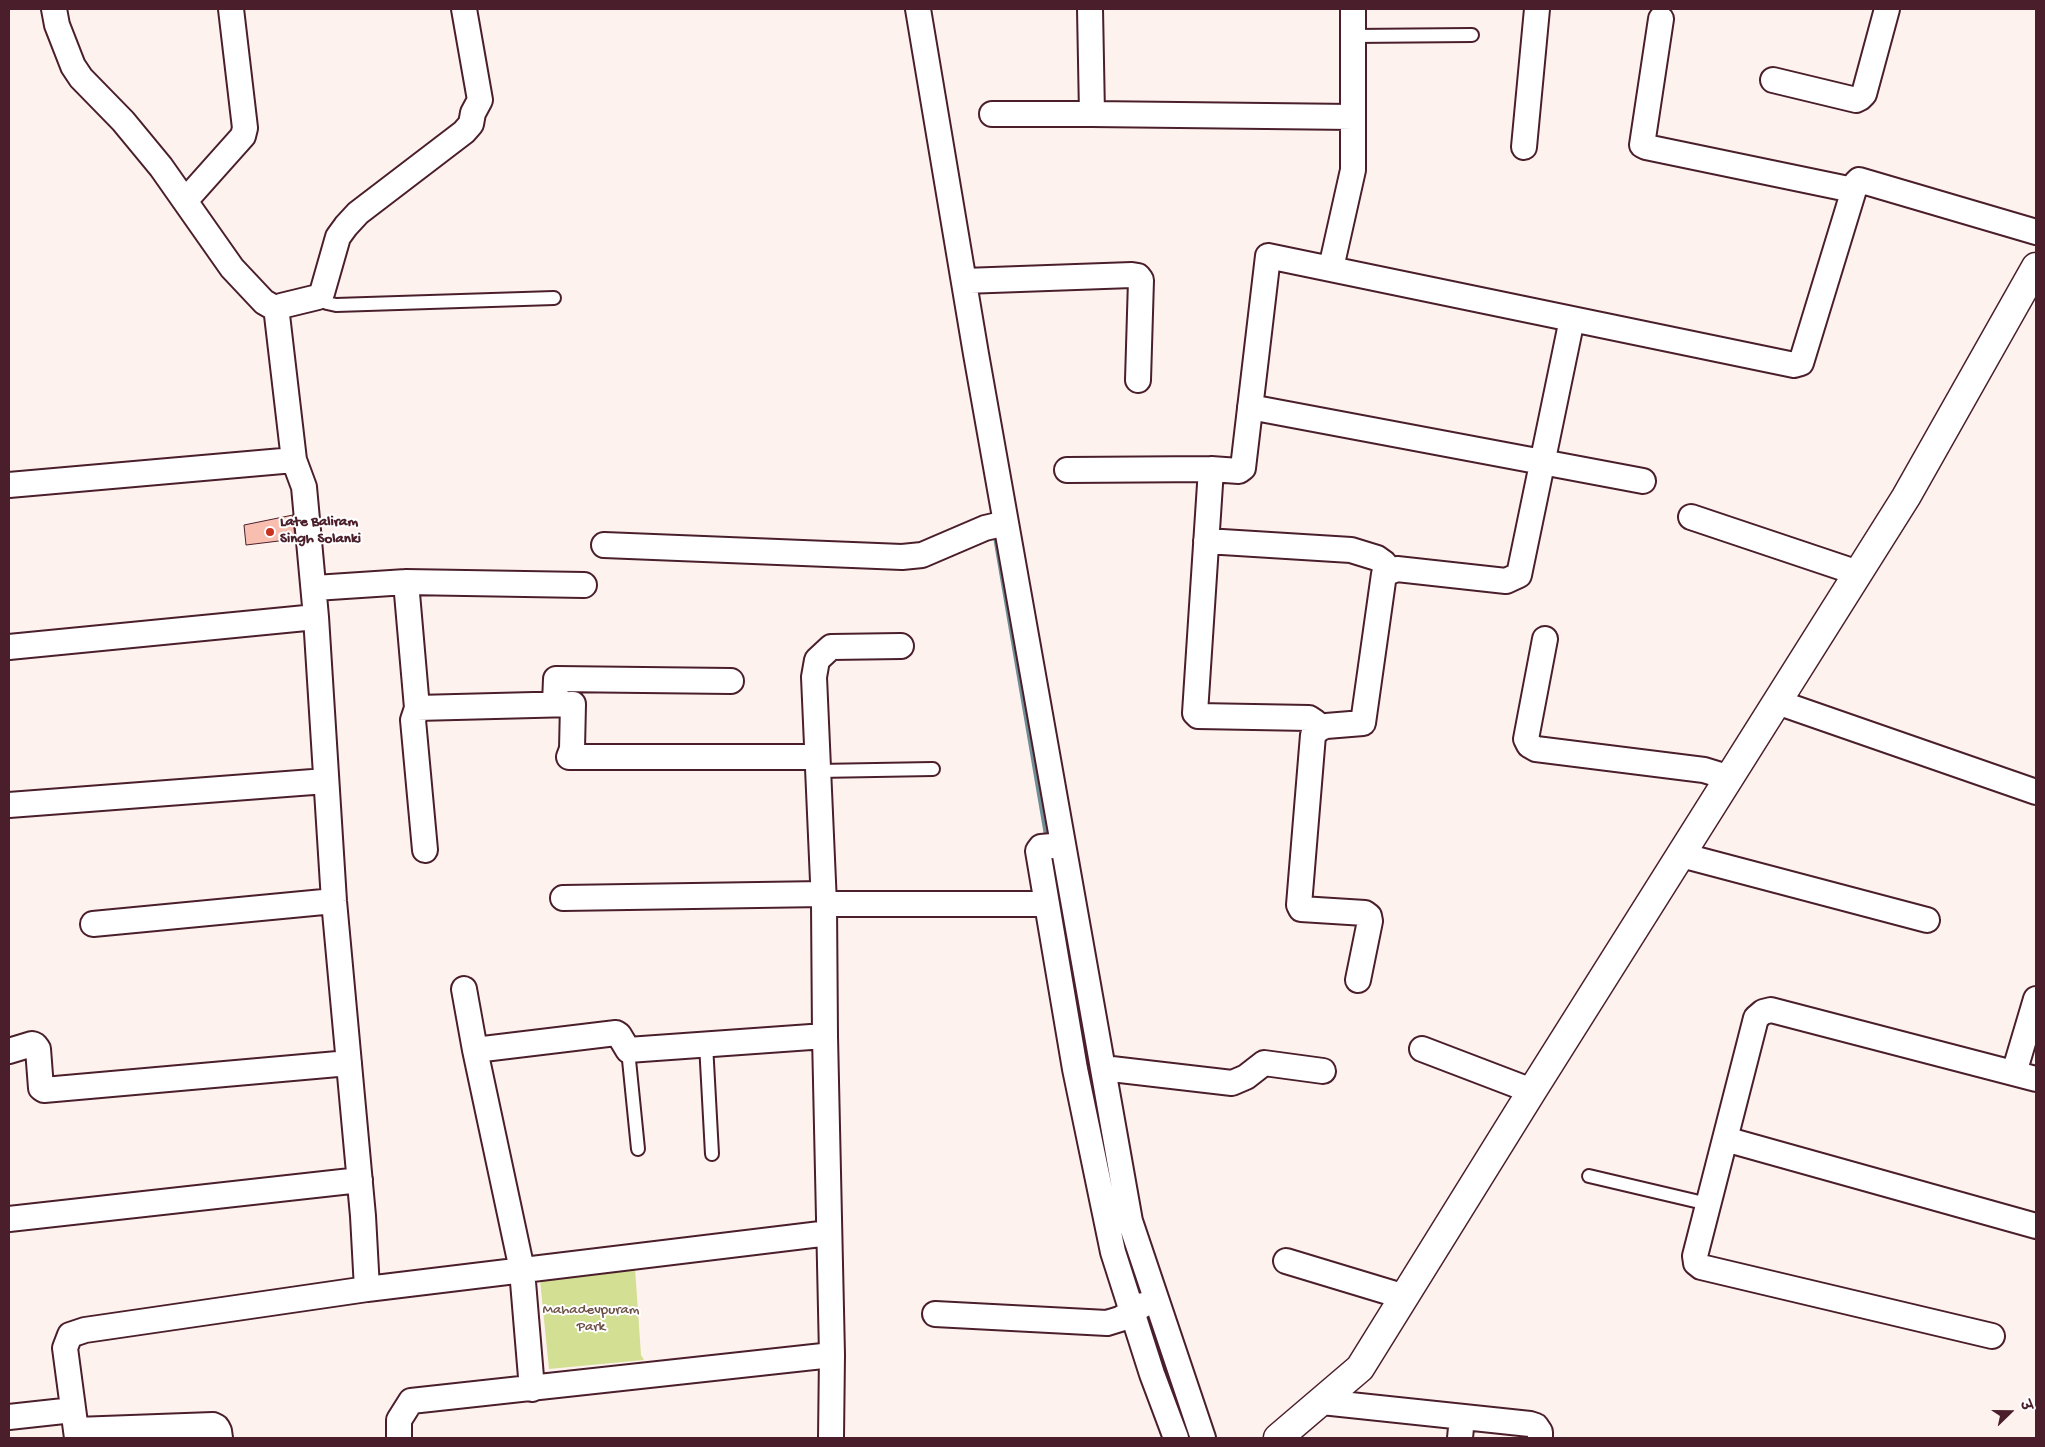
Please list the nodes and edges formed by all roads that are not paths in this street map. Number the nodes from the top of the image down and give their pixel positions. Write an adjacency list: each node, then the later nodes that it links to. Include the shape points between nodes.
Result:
1 (54, 9): 18 (street, via 73,66 81,78 123,121)
2 (231, 9): 18 (street, via 245,128 243,136)
3 (464, 9): 23 (street, via 480,100 471,124 346,226 338,237 322,293)
4 (918, 9): 22 (street)
5 (1090, 9): 14 (street)
6 (1353, 9): 11 (street)
7 (1537, 9): 16 (street)
8 (1887, 9): 12 (street, via 1864,94 1860,98 1856,100)
9 (1661, 19): 17 (street, via 1642,145)
10 (1472, 35): 11 (lane)
11 (1353, 36): 15 (street)
12 (1773, 80)
13 (992, 114): 14 (street)
14 (1092, 114): 15 (street)
15 (1353, 117): 21 (street, via 1353,170)
16 (1524, 147)
17 (1853, 190): 19 (street, via 1859,180 1863,180); 26 (street, via 1799,365)
18 (185, 201): 25 (street, via 232,268 264,302)
19 (2036, 232)
20 (2036, 267): 40 (street, via 1906,497)
21 (1331, 268): 26 (street); 28 (street, via 1268,256)
22 (964, 280): 27 (street, via 1138,276 1141,280); 36 (street)
23 (318, 297): 24 (lane, via 336,305); 25 (street, via 281,306)
24 (554, 298)
25 (278, 310): 29 (street)
26 (1572, 319): 30 (street)
27 (1138, 380)
28 (1250, 407): 30 (street); 31 (street, via 1243,468 1239,471)
29 (294, 460): 34 (street); 43 (street, via 304,487)
30 (1543, 462): 33 (street); 39 (street, via 1519,575 1506,581)
31 (1211, 469): 32 (street); 37 (street)
32 (1068, 470)
33 (1643, 481)
34 (9, 485)
35 (1691, 517): 40 (street)
36 (998, 525): 38 (street, via 922,555 902,557); 59 (street)
37 (1206, 541): 39 (street, via 1351,550 1377,558); 52 (street, via 1195,713 1198,716 1309,718)
38 (604, 545)
39 (1390, 570): 52 (street, via 1384,574 1363,723)
40 (1858, 573): 49 (street)
41 (406, 582): 42 (street); 43 (street); 51 (street)
42 (584, 585)
43 (314, 588): 44 (street)
44 (316, 617): 47 (street); 56 (street)
45 (1545, 639): 55 (street, via 1526,739 1529,745 1536,749 1704,770)
46 (902, 646): 53 (street, via 830,647 817,660 814,677)
47 (9, 647)
48 (731, 680): 50 (street, via 556,679)
49 (1777, 702): 55 (street); 57 (street)
50 (555, 703): 51 (street); 53 (street, via 572,704 570,757)
51 (417, 708): 60 (street, via 414,720)
52 (1319, 729): 68 (street, via 1313,735 1299,905 1301,908 1365,913 1369,916)
53 (818, 764): 54 (lane); 63 (street)
54 (933, 769)
55 (1730, 778): 61 (street)
56 (326, 781): 58 (street); 64 (street)
57 (2036, 792)
58 (9, 805)
59 (1054, 846): 65 (street, via 1038,851); 78 (street)
60 (425, 850)
61 (1681, 855): 66 (street); 82 (street)
62 (563, 898): 63 (street)
63 (823, 899): 65 (street); 71 (street)
64 (334, 901): 67 (street); 77 (street)
65 (1047, 904): 96 (street, via 1113,1252)
66 (1927, 920)
67 (93, 924)
68 (1358, 980)
69 (464, 989): 74 (street)
70 (2036, 999): 80 (street)
71 (825, 1036): 72 (street); 91 (street)
72 (706, 1044): 75 (street); 85 (lane)
73 (1422, 1049): 82 (street)
74 (475, 1050): 75 (street, via 616,1033); 93 (street)
75 (628, 1050): 84 (lane)
76 (9, 1051): 77 (street, via 32,1044 38,1048 41,1088 44,1090)
77 (349, 1063): 87 (street)
78 (1103, 1068): 79 (street, via 1232,1083 1264,1063); 96 (street)
79 (1323, 1071)
80 (2014, 1073): 81 (street); 83 (street, via 1771,1010 1756,1018)
81 (2036, 1079)
82 (1532, 1090): 95 (street)
83 (1725, 1138): 88 (street); 90 (street)
84 (638, 1149)
85 (712, 1154)
86 (1589, 1176): 88 (lane)
87 (360, 1180): 89 (street); 94 (street)
88 (1708, 1204): 98 (street, via 1695,1256 1700,1267)
89 (9, 1219)
90 (2036, 1226)
91 (829, 1233): 93 (street); 99 (street)
92 (1286, 1261): 95 (street)
93 (522, 1270): 94 (street); 100 (street)
94 (367, 1289): 103 (street, via 85,1330 70,1335 65,1348)
95 (1405, 1297): 101 (street, via 1360,1368)
96 (1144, 1306): 97 (street, via 1107,1323); 108 (street); 109 (street)
97 (935, 1314)
98 (1992, 1336)
99 (832, 1355): 100 (street); 107 (street)
100 (532, 1388): 106 (street, via 411,1401 399,1420)
101 (1322, 1402): 104 (street); 110 (street)
102 (9, 1417): 103 (street)
103 (76, 1426): 105 (street, via 212,1426 217,1427)
104 (1461, 1427): 111 (street, via 1530,1424 1536,1426)
105 (220, 1438)
106 (399, 1438)
107 (831, 1438)
108 (1176, 1438)
109 (1203, 1438)
110 (1278, 1438)
111 (1540, 1438)

